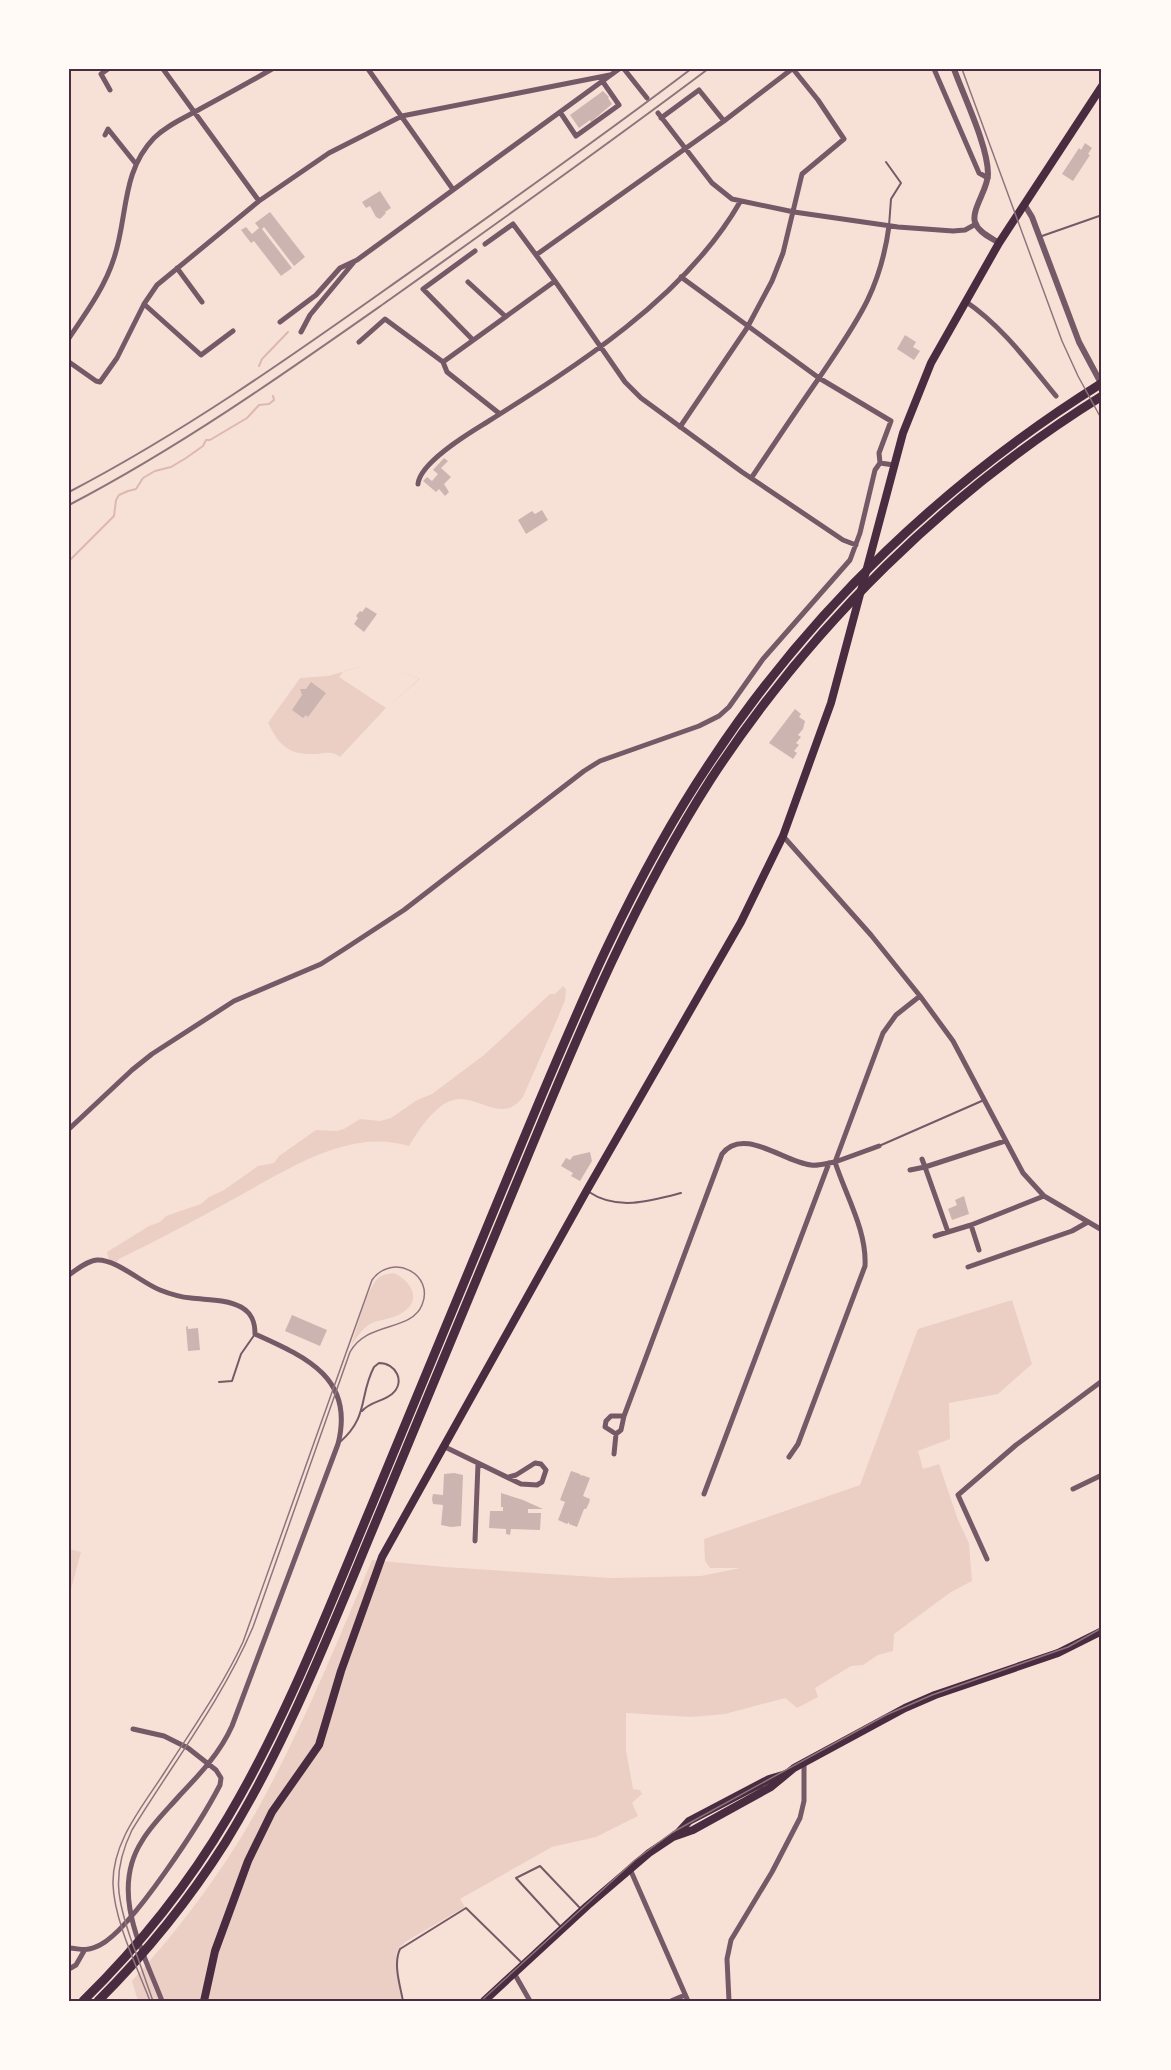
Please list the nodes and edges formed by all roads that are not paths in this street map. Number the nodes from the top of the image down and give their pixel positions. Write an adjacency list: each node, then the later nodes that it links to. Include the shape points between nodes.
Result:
1 (108, 69): 13 (street, via 101,74)
2 (163, 69): 16 (street)
3 (272, 69): 16 (street)
4 (368, 69): 17 (street)
5 (619, 69): 10 (street)
6 (624, 69): 14 (street)
7 (792, 69): 18 (street); 28 (street, via 844,139 802,174)
8 (934, 69): 23 (street, via 979,173)
9 (954, 69): 23 (street, via 986,155)
10 (610, 75): 11 (street); 17 (street)
11 (603, 82): 15 (street); 15 (street, via 620,105 576,136)
12 (1102, 86): 27 (main road)
13 (110, 90)
14 (646, 98)
15 (560, 112): 24 (street)
16 (194, 113): 22 (street, via 155,137); 25 (street)
17 (402, 116): 24 (street); 25 (street, via 329,153)
18 (724, 121): 20 (street); 20 (street, via 699,90 659,115)
19 (105, 135): 22 (street, via 108,129)
20 (683, 148): 26 (street, via 724,195); 36 (street)
21 (886, 162): 31 (lane, via 901,183 891,200)
22 (136, 164): 50 (street, via 129,179 114,260 98,294)
23 (988, 178): 30 (street, via 975,214)
24 (452, 188): 37 (street)
25 (259, 201): 38 (street)
26 (740, 202): 28 (street); 39 (street)
27 (1024, 204): 32 (street); 33 (main road)
28 (794, 212): 31 (street); 47 (street, via 777,269)
29 (1102, 215): 32 (lane)
30 (976, 224): 31 (street, via 953,231); 33 (street)
31 (889, 226): 56 (street, via 881,269 868,302)
32 (1039, 237): 57 (street, via 1079,342)
33 (999, 243): 42 (main road)
34 (484, 244): 36 (street, via 513,224)
35 (475, 251): 51 (street, via 423,289)
36 (536, 255): 41 (street)
37 (357, 260): 46 (street, via 340,268 316,296); 49 (street, via 310,315)
38 (177, 268): 43 (street); 44 (street)
39 (681, 277): 47 (street); 53 (street)
40 (468, 282): 45 (street)
41 (555, 282): 45 (street); 53 (street)
42 (964, 301): 58 (street, via 1005,335); 63 (main road, via 924,379)
43 (202, 302)
44 (144, 303): 48 (street, via 201,355); 54 (street, via 117,358 100,382)
45 (506, 316): 51 (street)
46 (280, 322)
47 (747, 328): 56 (street); 61 (street)
48 (233, 331)
49 (301, 332)
50 (69, 338)
51 (472, 339): 55 (street)
52 (359, 342): 55 (street, via 386,319)
53 (600, 347): 60 (street); 61 (street, via 633,390)
54 (69, 362)
55 (443, 362): 60 (street, via 447,372)
56 (819, 378): 62 (street, via 891,421 879,453); 64 (street)
57 (1102, 385): 118 (highway, via 1021,438 958,486 882,555 781,665 687,798 646,868 572,1023 316,1636 264,1751 186,1881 131,1951)
58 (1056, 396)
59 (1102, 396): 119 (highway, via 1027,447 957,502 846,607 741,736 696,804 651,883 578,1037 335,1619 278,1746 235,1826 195,1887 149,1946)
60 (500, 414): 65 (street, via 451,445 419,477)
61 (680, 427): 64 (street)
62 (880, 463): 63 (street); 66 (street)
63 (894, 465): 67 (main road, via 833,694)
64 (752, 477): 66 (street)
65 (418, 484)
66 (856, 545): 70 (street, via 850,560 719,716 592,766 404,910 321,964 234,1001 152,1054)
67 (783, 836): 68 (street); 77 (main road, via 736,932)
68 (920, 996): 69 (street, via 962,1055); 74 (street, via 896,1014 882,1033)
69 (984, 1100): 71 (street); 72 (lane)
70 (69, 1129)
71 (1005, 1141): 75 (street); 79 (street, via 1023,1173)
72 (879, 1146): 74 (street)
73 (922, 1159): 75 (street)
74 (832, 1163): 92 (street, via 810,1165 745,1142 725,1150); 97 (street, via 861,1233 865,1266 798,1444); 102 (street)
75 (925, 1167): 76 (street); 83 (street)
76 (910, 1170)
77 (587, 1190): 78 (lane, via 602,1199 637,1203); 95 (main road)
78 (681, 1193)
79 (1044, 1196): 80 (street); 81 (street)
80 (1088, 1222): 82 (street); 86 (street)
81 (971, 1225): 83 (street); 85 (street)
82 (1102, 1230)
83 (948, 1232): 84 (street)
84 (935, 1236)
85 (979, 1250)
86 (968, 1267)
87 (69, 1275): 88 (street, via 87,1263 108,1261 174,1295 237,1305 252,1317)
88 (255, 1334): 89 (lane, via 241,1354 232,1381); 94 (street, via 296,1353 329,1379 342,1409)
89 (219, 1382)
90 (1102, 1382): 104 (street, via 1016,1445 958,1495)
91 (362, 1411): 91 (lane, via 395,1391 398,1377 390,1365 379,1363 372,1370); 94 (lane, via 352,1430)
92 (624, 1416): 93 (street); 93 (street, via 611,1416 606,1421 605,1427)
93 (616, 1434): 96 (street)
94 (338, 1444): 107 (street, via 238,1714)
95 (443, 1446): 98 (street); 121 (main road, via 379,1565 319,1745 258,1837 222,1931)
96 (614, 1455)
97 (789, 1457)
98 (478, 1464): 100 (street); 103 (street)
99 (1102, 1475): 101 (street)
100 (509, 1477): 100 (street, via 521,1484 537,1485 546,1470 535,1463)
101 (1073, 1489)
102 (704, 1494)
103 (475, 1541)
104 (987, 1559)
105 (1102, 1631): 108 (main road, via 1058,1653 905,1708)
106 (133, 1729): 107 (street, via 170,1739)
107 (208, 1763): 113 (street, via 220,1775 219,1785 171,1862 118,1932); 120 (street, via 141,1841 130,1867 127,1885 133,1922)
108 (804, 1763): 109 (main road, via 771,1787 674,1838); 127 (street, via 800,1818 731,1940 727,1959)
109 (630, 1869): 110 (main road); 117 (street)
110 (583, 1910): 111 (main road); 111 (lane, via 540,1866 516,1878)
111 (563, 1929): 114 (main road)
112 (69, 1948): 113 (street)
113 (84, 1951): 115 (street)
114 (523, 1965): 116 (main road); 122 (lane, via 466,1908 400,1949 397,1965)
115 (69, 1969)
116 (514, 1973): 123 (main road); 124 (street)
117 (685, 1995): 125 (street); 126 (street)
118 (83, 2001)
119 (98, 2001)
120 (162, 2001)
121 (204, 2001)
122 (403, 2001)
123 (484, 2001)
124 (530, 2001)
125 (671, 2001)
126 (688, 2001)
127 (729, 2001)

